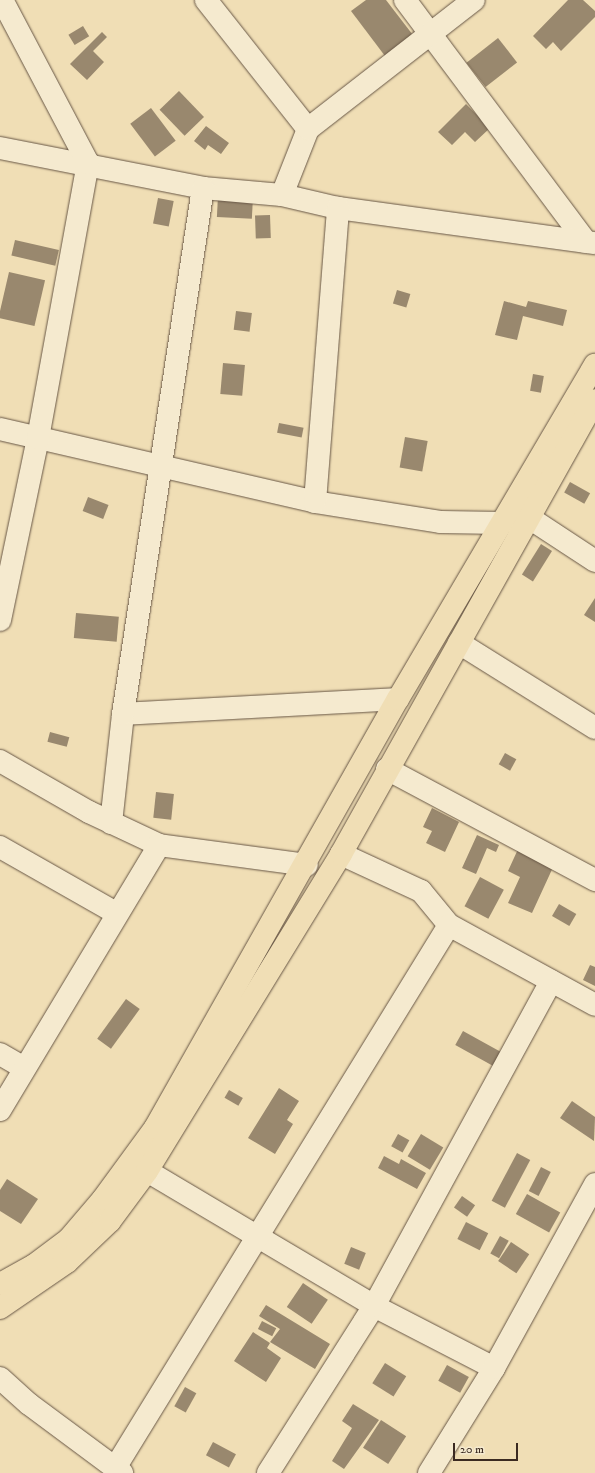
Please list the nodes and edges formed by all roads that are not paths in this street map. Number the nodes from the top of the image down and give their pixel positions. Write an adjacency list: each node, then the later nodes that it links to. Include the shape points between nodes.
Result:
1 (2, 0): 8 (street)
2 (206, 0): 6 (street)
3 (405, 0): 5 (street)
4 (474, 0): 5 (street)
5 (431, 34): 6 (street); 12 (street)
6 (308, 129): 10 (street)
7 (0, 148): 8 (street)
8 (88, 163): 9 (street); 16 (street)
9 (203, 188): 10 (street); 17 (street)
10 (282, 195): 11 (street)
11 (338, 208): 12 (street); 18 (street)
12 (590, 243)
13 (595, 365): 20 (main road)
14 (595, 400): 19 (main road)
15 (0, 429): 16 (street)
16 (38, 438): 17 (street); 22 (street)
17 (162, 467): 18 (street); 25 (street)
18 (315, 502): 20 (street, via 441,522)
19 (528, 517): 20 (street); 21 (street); 23 (main road)
20 (501, 523): 24 (main road)
21 (595, 561)
22 (0, 620)
23 (459, 643): 26 (street); 28 (main road)
24 (398, 699): 25 (street); 33 (main road)
25 (123, 714): 29 (street)
26 (595, 728)
27 (0, 761): 29 (street)
28 (388, 769): 32 (main road); 34 (street)
29 (111, 823): 30 (street)
30 (159, 845): 33 (street); 35 (street)
31 (0, 847): 35 (street)
32 (341, 854): 36 (street, via 421,891); 42 (main road)
33 (307, 865): 45 (main road, via 154,1128 103,1199 69,1239 33,1266)
34 (595, 880)
35 (116, 913): 40 (street)
36 (449, 925): 37 (street); 44 (street)
37 (551, 981): 38 (street); 46 (street)
38 (595, 1005)
39 (0, 1054): 40 (street)
40 (24, 1068): 41 (street)
41 (0, 1110)
42 (147, 1171): 44 (street); 47 (main road, via 110,1221 67,1262)
43 (595, 1184): 48 (street)
44 (259, 1238): 46 (street); 50 (street)
45 (0, 1284)
46 (374, 1306): 48 (street); 51 (street)
47 (0, 1308)
48 (494, 1368): 52 (street)
49 (0, 1378): 50 (street, via 29,1404)
50 (118, 1470)
51 (268, 1473)
52 (429, 1473)

